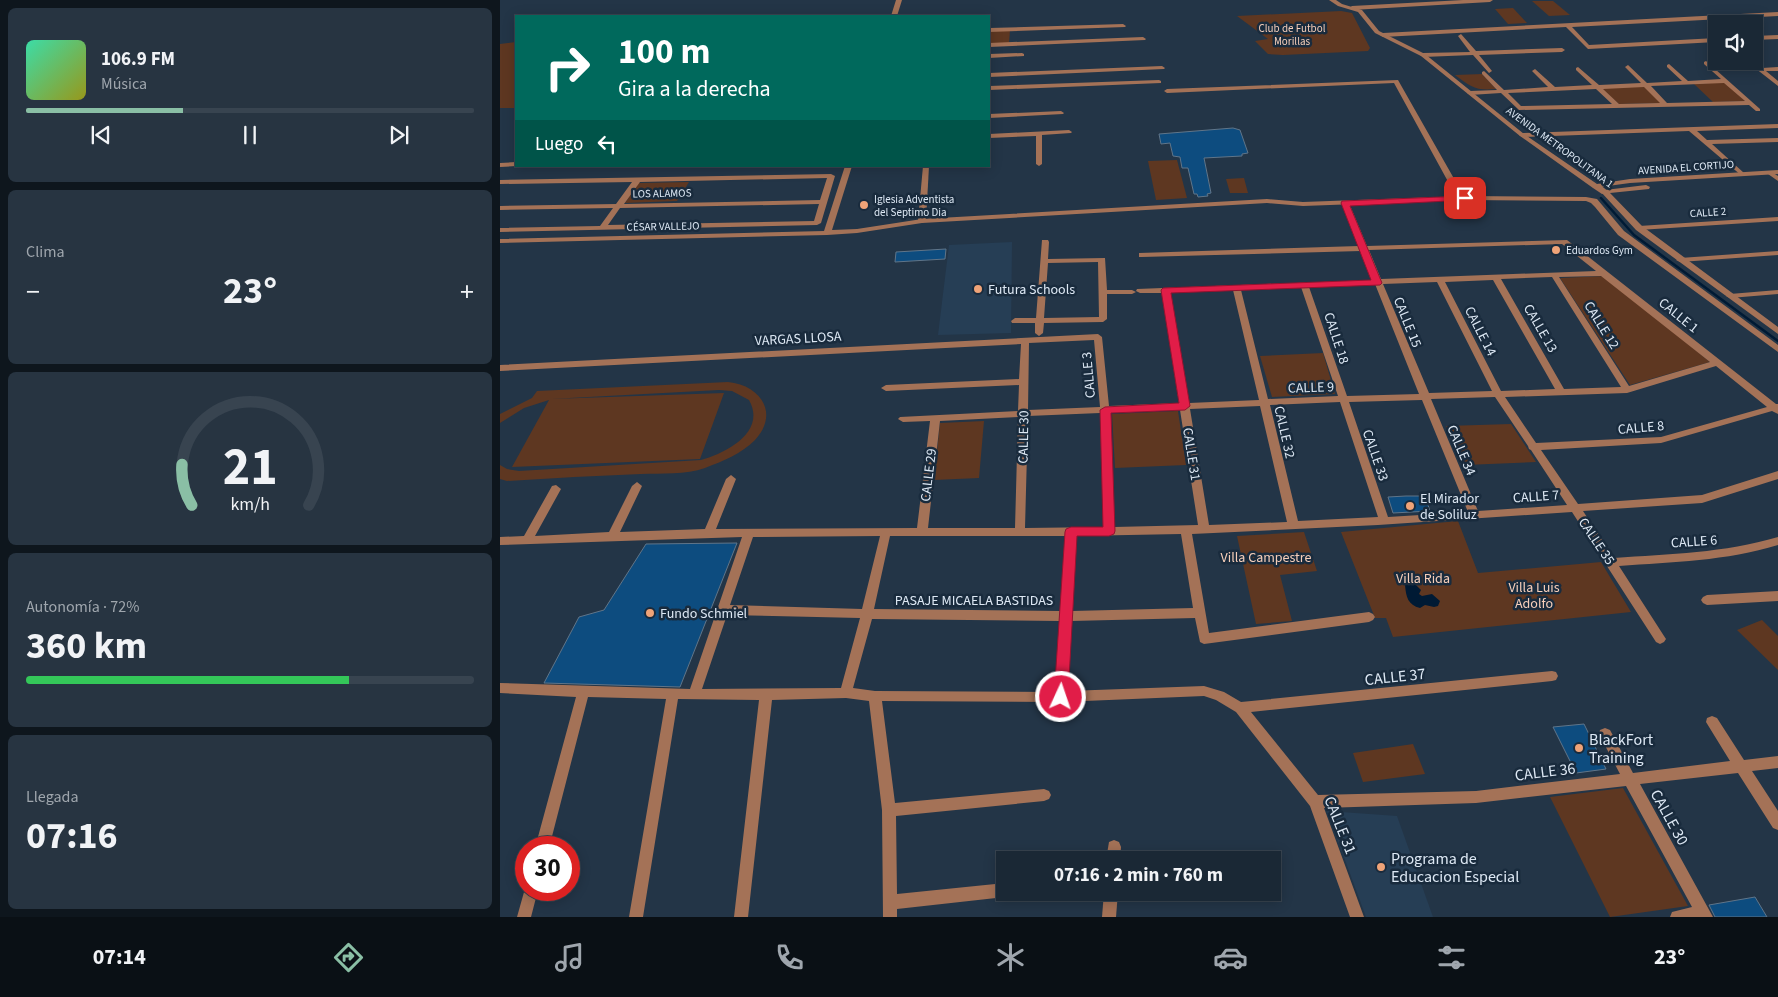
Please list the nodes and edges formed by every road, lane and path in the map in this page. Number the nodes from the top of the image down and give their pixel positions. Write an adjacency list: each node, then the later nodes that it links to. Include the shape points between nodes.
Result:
1 (899, 0): 6 (street)
2 (1332, 0): 4 (street)
3 (1490, 0): 4 (street)
4 (1352, 8): 11 (street, via 1360,11)
5 (1778, 14): 7 (street)
6 (894, 15)
7 (1567, 25): 11 (street); 16 (street, via 1588,47)
8 (1123, 26): 9 (street)
9 (1012, 29): 10 (street); 17 (street)
10 (990, 30)
11 (1382, 35): 22 (street, AVENIDA METROPOLITANA 1)
12 (1461, 36): 20 (street)
13 (1778, 36): 14 (street)
14 (1763, 37)
15 (1143, 39): 17 (street)
16 (1708, 40)
17 (1012, 44): 18 (street)
18 (990, 45)
19 (1562, 50): 20 (street)
20 (1475, 53): 22 (street); 45 (street)
21 (1022, 55): 23 (street)
22 (1423, 55): 46 (street, AVENIDA METROPOLITANA 1)
23 (990, 56)
24 (1706, 63): 35 (street)
25 (1669, 66): 37 (street)
26 (1628, 67): 38 (street)
27 (1162, 68): 33 (street)
28 (1578, 69): 41 (street)
29 (1778, 69): 31 (street)
30 (1760, 70): 39 (street)
31 (1763, 70)
32 (1535, 71): 43 (street)
33 (1065, 72): 34 (street); 40 (street)
34 (990, 75)
35 (1725, 81): 37 (street); 47 (street)
36 (1159, 82): 40 (street)
37 (1686, 82): 38 (street)
38 (1646, 84): 41 (street); 48 (street)
39 (1778, 84)
40 (1066, 85): 42 (street)
41 (1597, 87): 43 (street); 49 (street)
42 (990, 88)
43 (1553, 89): 45 (street)
44 (1167, 91): 72 (street, via 1396,81)
45 (1503, 94): 46 (street); 49 (street, via 1519,108)
46 (1473, 95): 57 (street, AVENIDA METROPOLITANA 1)
47 (1749, 102): 48 (street); 50 (street)
48 (1666, 105): 49 (street)
49 (1618, 106)
50 (1758, 110)
51 (1061, 114): 52 (street)
52 (990, 116)
53 (1778, 126): 54 (street)
54 (1691, 129): 57 (street); 60 (street)
55 (1069, 132): 56 (street)
56 (1039, 134): 58 (street); 62 (street)
57 (1522, 135): 70 (street, AVENIDA METROPOLITANA 1)
58 (990, 136)
59 (1778, 140): 60 (street)
60 (1706, 142): 66 (street)
61 (515, 164): 63 (street)
62 (1039, 164)
63 (500, 165)
64 (849, 167): 82 (street)
65 (926, 167): 78 (street)
66 (1742, 174): 67 (street, AVENIDA EL CORTIJO); 70 (street, AVENIDA EL CORTIJO)
67 (1776, 176): 71 (street, AVENIDA EL CORTIJO)
68 (638, 179): 69 (street); 73 (street, via 831,176); 75 (street)
69 (500, 182)
70 (1596, 186): 71 (street, AVENIDA METROPOLITANA 1)
71 (1605, 192): 80 (street, AVENIDA METROPOLITANA 1)
72 (1462, 198): 74 (street, CÉSAR VALLEJO); 101 (street, CÉSAR VALLEJO, via 1594,201 1621,234)
73 (824, 202): 75 (street, LOS ALAMOS); 79 (street, via 817,223)
74 (1345, 203): 78 (street, CÉSAR VALLEJO, via 1267,201); 85 (street, CALLE 15)
75 (619, 205): 76 (street, LOS ALAMOS); 79 (street)
76 (500, 208)
77 (1778, 219): 80 (street, CALLE 2)
78 (922, 220): 82 (street, CÉSAR VALLEJO)
79 (602, 228): 81 (street)
80 (1639, 228): 88 (street, AVENIDA METROPOLITANA 1)
81 (500, 230)
82 (827, 233): 83 (street, CÉSAR VALLEJO)
83 (500, 241)
84 (1045, 242): 89 (street)
85 (1364, 248): 87 (street); 90 (street, CALLE 1, via 1562,241); 94 (street, CALLE 15)
86 (1778, 253): 88 (street)
87 (1142, 255)
88 (1680, 260): 100 (street, AVENIDA METROPOLITANA 1)
89 (1044, 261): 98 (street, via 1102,260); 102 (street)
90 (1604, 273): 91 (street); 109 (street, CALLE 1)
91 (1554, 275): 92 (street); 113 (street, CALLE 12)
92 (1496, 278): 93 (street); 114 (street, CALLE 13)
93 (1440, 280): 94 (street); 115 (street, CALLE 14)
94 (1377, 283): 95 (street); 116 (street, CALLE 15)
95 (1305, 286): 96 (street); 117 (street, CALLE 18)
96 (1237, 288): 97 (street); 118 (street, CALLE 32)
97 (1166, 290): 98 (street); 119 (street, CALLE 31)
98 (1103, 292): 102 (street, via 1104,319)
99 (1778, 292): 100 (street)
100 (1728, 296): 101 (street); 104 (street, AVENIDA METROPOLITANA 1)
101 (1715, 300): 108 (street)
102 (1040, 320): 103 (street); 105 (street)
103 (1014, 321)
104 (1778, 331)
105 (1039, 334)
106 (1098, 336): 107 (street, VARGAS LLOSA); 121 (street, CALLE 3)
107 (1026, 341): 110 (street, VARGAS LLOSA); 111 (street, CALLE 30)
108 (1778, 349)
109 (1716, 363): 113 (street, CALLE 9); 120 (street, CALLE 1)
110 (500, 368)
111 (1024, 382): 112 (street); 122 (street, CALLE 30)
112 (886, 388)
113 (1627, 390): 114 (street, CALLE 9)
114 (1561, 392): 115 (street, CALLE 9)
115 (1498, 394): 116 (street, CALLE 9); 125 (street, CALLE 35)
116 (1424, 396): 117 (street, CALLE 9); 131 (street, CALLE 34)
117 (1343, 399): 118 (street, CALLE 9); 132 (street, CALLE 33)
118 (1264, 403): 119 (street, CALLE 9); 133 (street, CALLE 32)
119 (1185, 406): 121 (street, CALLE 9); 134 (street, CALLE 31)
120 (1777, 409): 125 (street, CALLE 8, via 1661,440)
121 (1105, 410): 122 (street, CALLE 9); 136 (street, CALLE 3)
122 (1024, 414): 123 (street, CALLE 9); 141 (street, CALLE 30)
123 (935, 418): 124 (street, CALLE 9); 140 (street, CALLE 29)
124 (903, 419)
125 (1532, 447): 130 (street, CALLE 35)
126 (1778, 475): 130 (street, CALLE 7, via 1710,497)
127 (731, 479): 142 (street)
128 (637, 486): 143 (street)
129 (556, 489): 145 (street)
130 (1575, 508): 131 (street, CALLE 7); 147 (street, CALLE 35)
131 (1474, 514): 132 (street, CALLE 7)
132 (1384, 520): 133 (street, CALLE 7)
133 (1293, 524): 134 (street, CALLE 7)
134 (1204, 529): 135 (street, CALLE 7)
135 (1186, 530): 136 (street, CALLE 7); 152 (street)
136 (1109, 531): 138 (street, CALLE 7)
137 (886, 532): 139 (street, CALLE 7); 140 (street, CALLE 7); 151 (street)
138 (1071, 532): 141 (street, CALLE 7); 153 (street)
139 (749, 533): 142 (street, CALLE 7); 150 (street)
140 (922, 533): 141 (street, CALLE 7)
141 (1020, 533)
142 (709, 534): 143 (street, CALLE 7)
143 (612, 537): 145 (street, CALLE 7)
144 (500, 540): 145 (street, CALLE 7)
145 (527, 540)
146 (1778, 541): 147 (street, CALLE 6, via 1729,553)
147 (1611, 562): 155 (street, CALLE 35)
148 (1778, 596): 149 (street)
149 (1707, 600)
150 (723, 610): 151 (street, PASAJE MICAELA BASTIDAS); 161 (street)
151 (863, 613): 153 (street, PASAJE MICAELA BASTIDAS); 159 (street)
152 (1200, 613): 153 (street, PASAJE MICAELA BASTIDAS); 154 (street, via 1204,639)
153 (1066, 616): 164 (street)
154 (1369, 616)
155 (1660, 639)
156 (1552, 676): 165 (street, CALLE 37)
157 (500, 688): 158 (street)
158 (583, 693): 160 (street); 175 (street)
159 (846, 693): 162 (street); 163 (street)
160 (673, 694): 161 (street); 182 (street)
161 (694, 694): 162 (street)
162 (766, 695): 183 (street)
163 (875, 696): 164 (street); 173 (street)
164 (1061, 697): 165 (street, via 1204,691)
165 (1240, 708): 172 (street, CALLE 31)
166 (1712, 722): 169 (street)
167 (1605, 734): 170 (street, CALLE 30)
168 (1778, 762): 169 (street, CALLE 36)
169 (1741, 766): 170 (street, CALLE 36); 174 (street)
170 (1630, 779): 172 (street, CALLE 36, via 1476,797); 180 (street, CALLE 30)
171 (1044, 795): 173 (street)
172 (1315, 802): 185 (street, CALLE 31)
173 (889, 810): 179 (street)
174 (1778, 823)
175 (545, 836)
176 (996, 892): 179 (street)
177 (528, 901): 181 (street)
178 (1111, 901): 184 (street)
179 (890, 910)
180 (1704, 915): 186 (street)
181 (524, 917)
182 (636, 917)
183 (741, 917)
184 (1110, 917)
185 (1357, 917)
186 (1677, 917)

